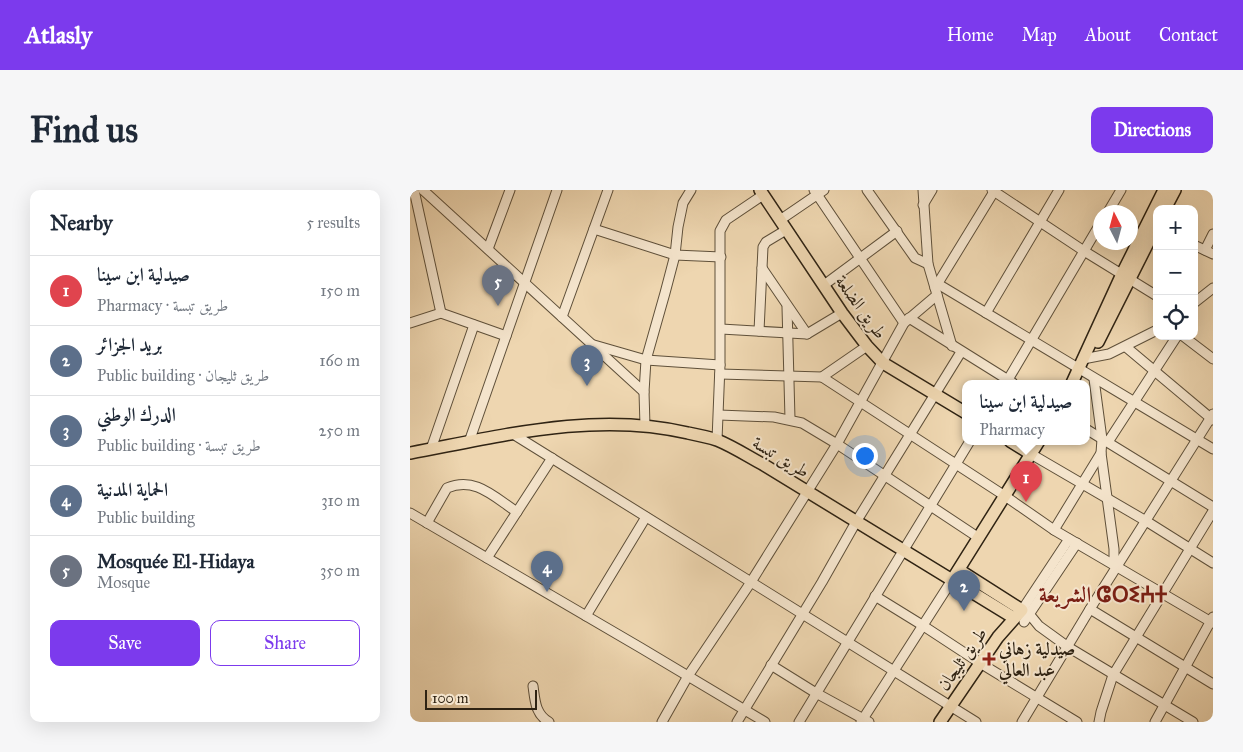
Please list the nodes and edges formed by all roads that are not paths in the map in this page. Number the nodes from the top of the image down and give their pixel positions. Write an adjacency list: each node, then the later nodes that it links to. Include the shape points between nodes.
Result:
1 (414, 190): 43 (street)
2 (423, 190): 27 (street)
3 (510, 190): 27 (street)
4 (557, 190): 36 (street)
5 (608, 190): 22 (street)
6 (691, 190): 30 (street, via 683,203)
7 (867, 190): 23 (street)
8 (922, 190): 17 (street)
9 (932, 190): 17 (street)
10 (994, 190): 20 (street); 38 (street)
11 (1059, 190): 20 (street)
12 (1121, 190): 18 (street)
13 (1164, 190): 35 (main road)
14 (1175, 190): 19 (main road)
15 (762, 192): 21 (main road, طريق الضلعة); 31 (street, via 723,224 720,231)
16 (818, 192): 21 (street); 32 (street)
17 (923, 205): 33 (street)
18 (1112, 205)
19 (1167, 205)
20 (1040, 222): 28 (street); 45 (street)
21 (783, 225): 34 (street, via 764,244); 37 (main road, طريق الضلعة)
22 (594, 229): 30 (street); 46 (street)
23 (897, 231): 32 (street); 33 (street, via 915,258)
24 (1153, 232): 35 (main road)
25 (1213, 234): 29 (street)
26 (1093, 236): 28 (street)
27 (488, 249): 36 (street)
28 (1084, 251): 35 (street); 58 (street)
29 (1209, 252)
30 (675, 255): 31 (street); 65 (street)
31 (721, 257): 50 (street)
32 (861, 259): 37 (street); 47 (street)
33 (928, 264): 38 (street)
34 (762, 268): 42 (street); 51 (street)
35 (1127, 277): 40 (street); 68 (main road)
36 (525, 283): 46 (street); 55 (street)
37 (824, 285): 44 (main road, طريق الضلعة)
38 (937, 289): 45 (street); 47 (street); 61 (street)
39 (1211, 293): 41 (street)
40 (1155, 295)
41 (1198, 301)
42 (787, 307): 53 (street); 54 (street)
43 (441, 313): 48 (street); 49 (street)
44 (842, 313): 54 (street); 60 (main road, طريق الضلعة)
45 (986, 313): 58 (street)
46 (562, 317): 59 (street)
47 (907, 321): 61 (street); 66 (street)
48 (410, 322)
49 (474, 325): 55 (street); 96 (street)
50 (721, 329): 51 (street); 67 (street)
51 (759, 331): 53 (street)
52 (1153, 332): 62 (street)
53 (788, 333): 54 (street); 71 (street)
54 (807, 334)
55 (506, 336): 91 (street)
56 (1174, 340): 69 (street)
57 (1189, 340): 64 (street)
58 (1032, 341): 68 (street); 75 (street)
59 (591, 344): 65 (street); 76 (street)
60 (867, 346): 66 (main road, طريق الضلعة); 72 (street)
61 (952, 346): 63 (street)
62 (1126, 347): 68 (street); 69 (street)
63 (961, 352): 74 (street); 77 (street)
64 (1213, 359)
65 (646, 360): 67 (street); 76 (street)
66 (883, 363): 77 (main road, طريق الضلعة); 79 (street)
67 (720, 365): 70 (street)
68 (1080, 369): 73 (street)
69 (1154, 370): 78 (street); 82 (street)
70 (720, 374): 71 (street); 81 (street)
71 (789, 376): 72 (street); 83 (street)
72 (822, 377): 79 (street)
73 (1094, 379): 78 (street); 90 (street)
74 (1006, 380)
75 (1010, 380)
76 (644, 392): 84 (street)
77 (935, 394): 80 (main road, طريق الضلعة); 87 (street)
78 (1133, 401): 88 (street); 90 (street)
79 (860, 402): 87 (street); 92 (street)
80 (962, 411)
81 (719, 415): 83 (street); 89 (street)
82 (1212, 417): 88 (street)
83 (790, 419): 92 (street)
84 (645, 426): 86 (main road, طريق تبسة, via 604,424); 89 (main road, طريق تبسة)
85 (1090, 431): 90 (street)
86 (513, 434): 91 (main road, طريق تبسة); 101 (street)
87 (911, 434): 102 (street); 103 (street)
88 (1196, 439): 97 (street); 104 (street)
89 (717, 440): 106 (main road, طريق تبسة)
90 (1105, 440): 99 (street); 104 (street)
91 (469, 442): 96 (main road, طريق تبسة)
92 (837, 444): 103 (street); 106 (street)
93 (968, 445): 102 (street)
94 (1016, 445): 100 (main road)
95 (1037, 445): 100 (main road)
96 (430, 449): 98 (main road, طريق تبسة)
97 (1213, 449)
98 (410, 452)
99 (1101, 453): 105 (street); 108 (street)
100 (1031, 454): 105 (street); 107 (main road)
101 (552, 458): 112 (street); 114 (street)
102 (956, 464): 107 (street); 109 (street)
103 (885, 476): 109 (street); 116 (street)
104 (1172, 481): 110 (street); 115 (street)
105 (1081, 484): 108 (street); 118 (street)
106 (807, 493): 116 (main road, طريق تبسة); 128 (street)
107 (1005, 496): 118 (street); 119 (main road)
108 (1108, 500): 115 (street); 125 (street)
109 (930, 505): 119 (street); 122 (street)
110 (1213, 506)
111 (1213, 511): 121 (street)
112 (517, 512): 117 (street, via 479,487 462,484 447,488); 123 (street)
113 (410, 513): 117 (street)
114 (646, 516): 128 (street); 133 (street)
115 (1146, 521): 121 (street); 125 (street)
116 (856, 522): 122 (main road, طريق تبسة); 132 (street)
117 (426, 523): 123 (street)
118 (1054, 530): 120 (street)
119 (979, 538): 126 (main road)
120 (1073, 541): 125 (street); 134 (street)
121 (1190, 548): 124 (street); 129 (street)
122 (903, 550): 127 (main road, طريق تبسة); 130 (street)
123 (487, 558): 133 (street)
124 (1213, 563)
125 (1115, 566): 129 (street); 131 (street)
126 (959, 570): 127 (main road); 134 (main road)
127 (952, 580): 134 (main road, طريق ثليجان); 136 (street)
128 (751, 582): 132 (street); 145 (street)
129 (1162, 593): 135 (street); 137 (street)
130 (875, 596): 136 (street); 138 (street)
131 (1090, 609): 137 (street); 139 (street)
132 (802, 615): 138 (street); 141 (street)
133 (586, 616): 145 (street)
134 (1022, 616): 139 (street); 140 (main road, طريق ثليجان)
135 (1212, 620): 142 (street)
136 (922, 625): 140 (street); 143 (street)
137 (1136, 636): 142 (street); 144 (street)
138 (847, 642): 143 (street); 148 (street)
139 (1068, 647): 144 (street); 149 (street)
140 (980, 663): 149 (street); 151 (main road, طريق ثليجان)
141 (771, 665): 148 (street); 152 (street)
142 (1185, 665): 146 (street); 150 (street)
143 (893, 671): 151 (street); 153 (street)
144 (1113, 675): 150 (street); 163 (street, via 1100,712)
145 (688, 676): 152 (street); 155 (street)
146 (1213, 684)
147 (533, 686): 154 (street, via 537,710)
148 (816, 693): 153 (street); 158 (street)
149 (1037, 697): 161 (street); 162 (street)
150 (1164, 705): 164 (street); 165 (street)
151 (950, 706): 159 (main road, طريق ثليجان); 160 (street)
152 (744, 709): 156 (street); 157 (street)
153 (865, 721)
154 (549, 722)
155 (662, 722)
156 (736, 722)
157 (765, 722)
158 (799, 722)
159 (940, 722)
160 (976, 722)
161 (1022, 722)
162 (1077, 722)
163 (1100, 722)
164 (1155, 722)
165 (1193, 722)

